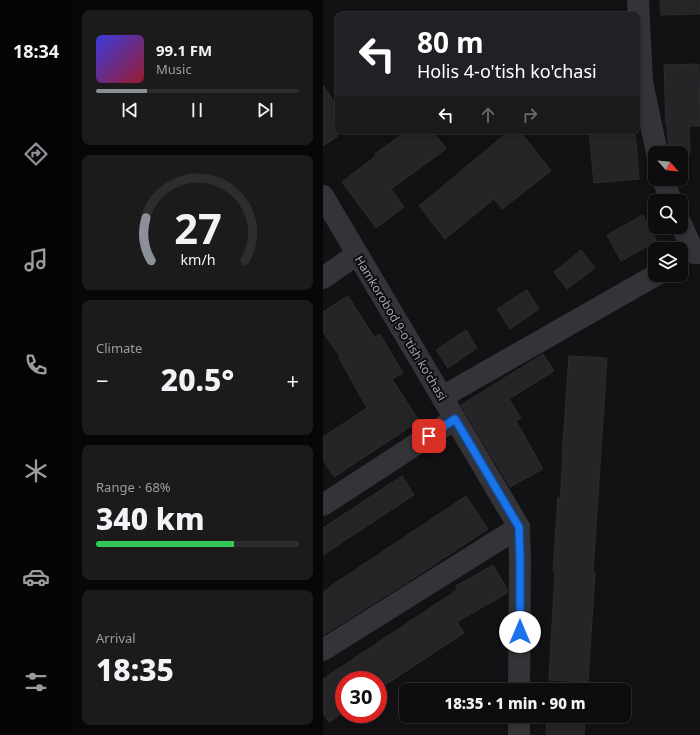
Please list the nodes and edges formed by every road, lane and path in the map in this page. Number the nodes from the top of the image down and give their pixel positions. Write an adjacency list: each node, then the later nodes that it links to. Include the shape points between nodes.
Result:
1 (638, 0): 2 (street)
2 (639, 12)
3 (640, 41): 4 (street, via 642,82)
4 (656, 146)
5 (323, 196): 7 (street, Hamkorobod 9-o'tish ko'chasi)
6 (684, 234): 8 (street)
7 (357, 254): 9 (street); 11 (street, Hamkorobod 9-o'tish ko'chasi)
8 (691, 256)
9 (323, 278)
10 (648, 280): 11 (street)
11 (442, 397): 12 (street, Hamkorobod 9-o'tish ko'chasi)
12 (455, 419): 13 (street); 14 (street, Hamkorobod 9-o'tish ko'chasi)
13 (323, 505)
14 (519, 527): 15 (street); 16 (street, Hamkorobod 9-o'tish ko'chasi)
15 (323, 650)
16 (519, 683)
17 (519, 723): 18 (street)
18 (519, 735)

